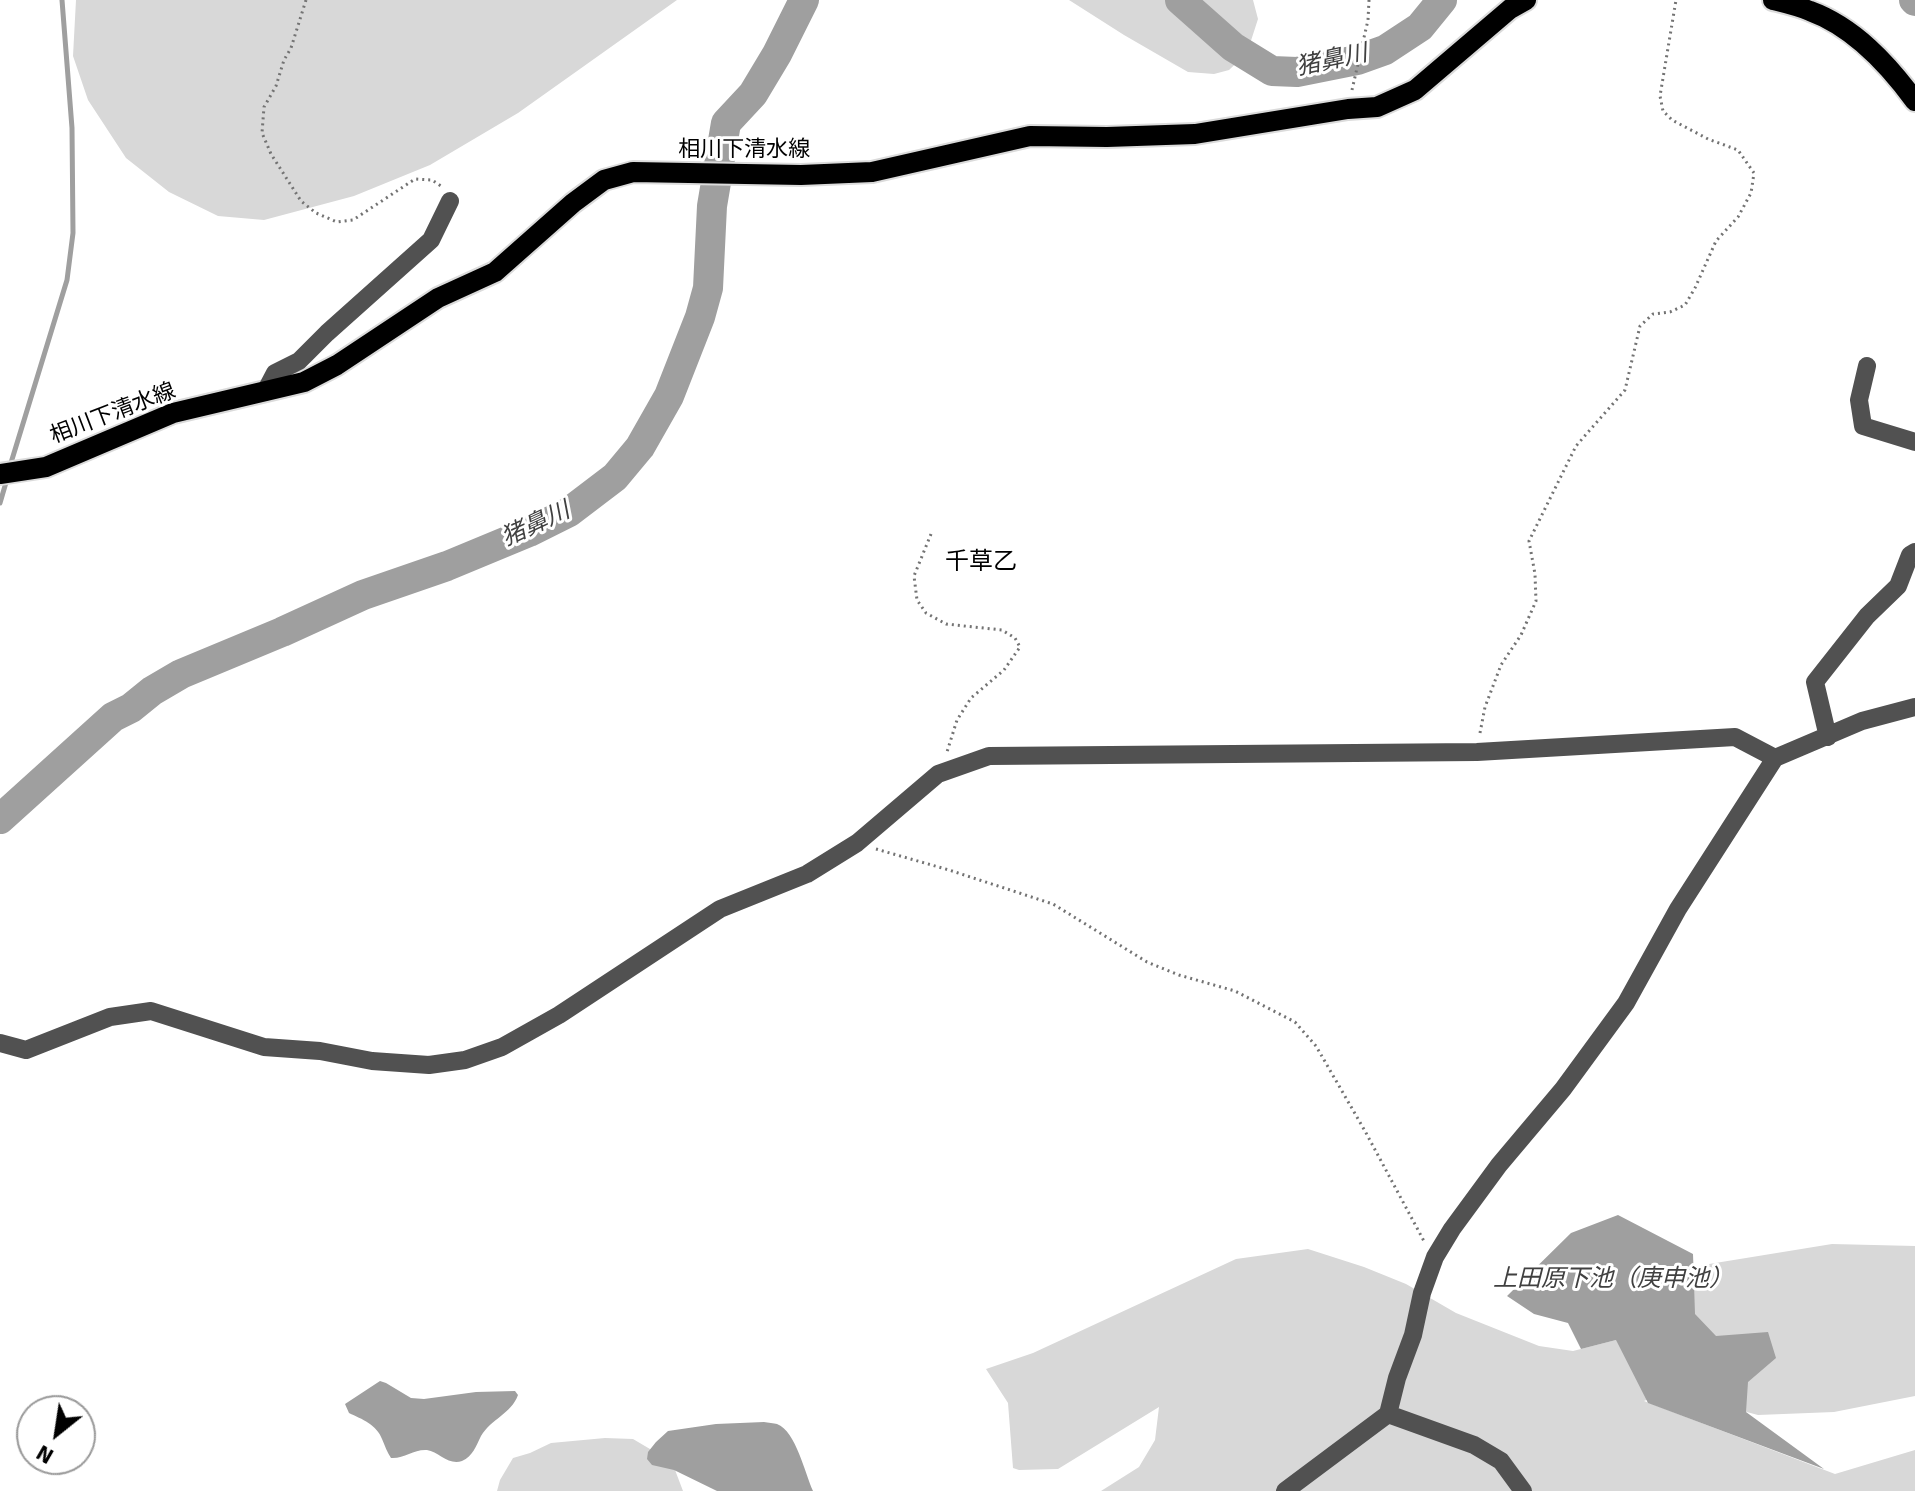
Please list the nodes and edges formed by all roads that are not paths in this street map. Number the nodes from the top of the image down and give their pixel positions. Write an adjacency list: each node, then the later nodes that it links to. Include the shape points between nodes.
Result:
1 (1526, 0): 6 (main road, 相川下清水線, via 1415,90 1377,107 1195,134 1030,136 872,172 633,172 604,180 495,272 438,298 337,365 304,382)
2 (1773, 0): 3 (main road, via 1811,11 1849,33 1872,50)
3 (1915, 101)
4 (450, 201): 6 (street, via 431,240 299,361 275,373)
5 (1867, 366): 7 (street, via 1859,400 1863,426)
6 (265, 392): 8 (main road, 相川下清水線, via 173,413 46,467)
7 (1915, 442)
8 (0, 474)
9 (1915, 552): 11 (street, via 1898,586 1815,682)
10 (1915, 707): 11 (street, via 1862,721)
11 (1828, 737): 12 (street)
12 (1775, 758): 13 (street, via 1735,737 1477,752 989,756 938,774 857,843 807,874 720,909 559,1015 502,1047 465,1060 429,1065 264,1047 151,1011 110,1017 26,1050); 14 (street, via 1678,909 1626,1003 1499,1165 1435,1257)
13 (1, 1048)
14 (1388, 1414): 15 (street, via 1474,1445 1501,1461); 16 (street)
15 (1518, 1484)
16 (1285, 1491)

